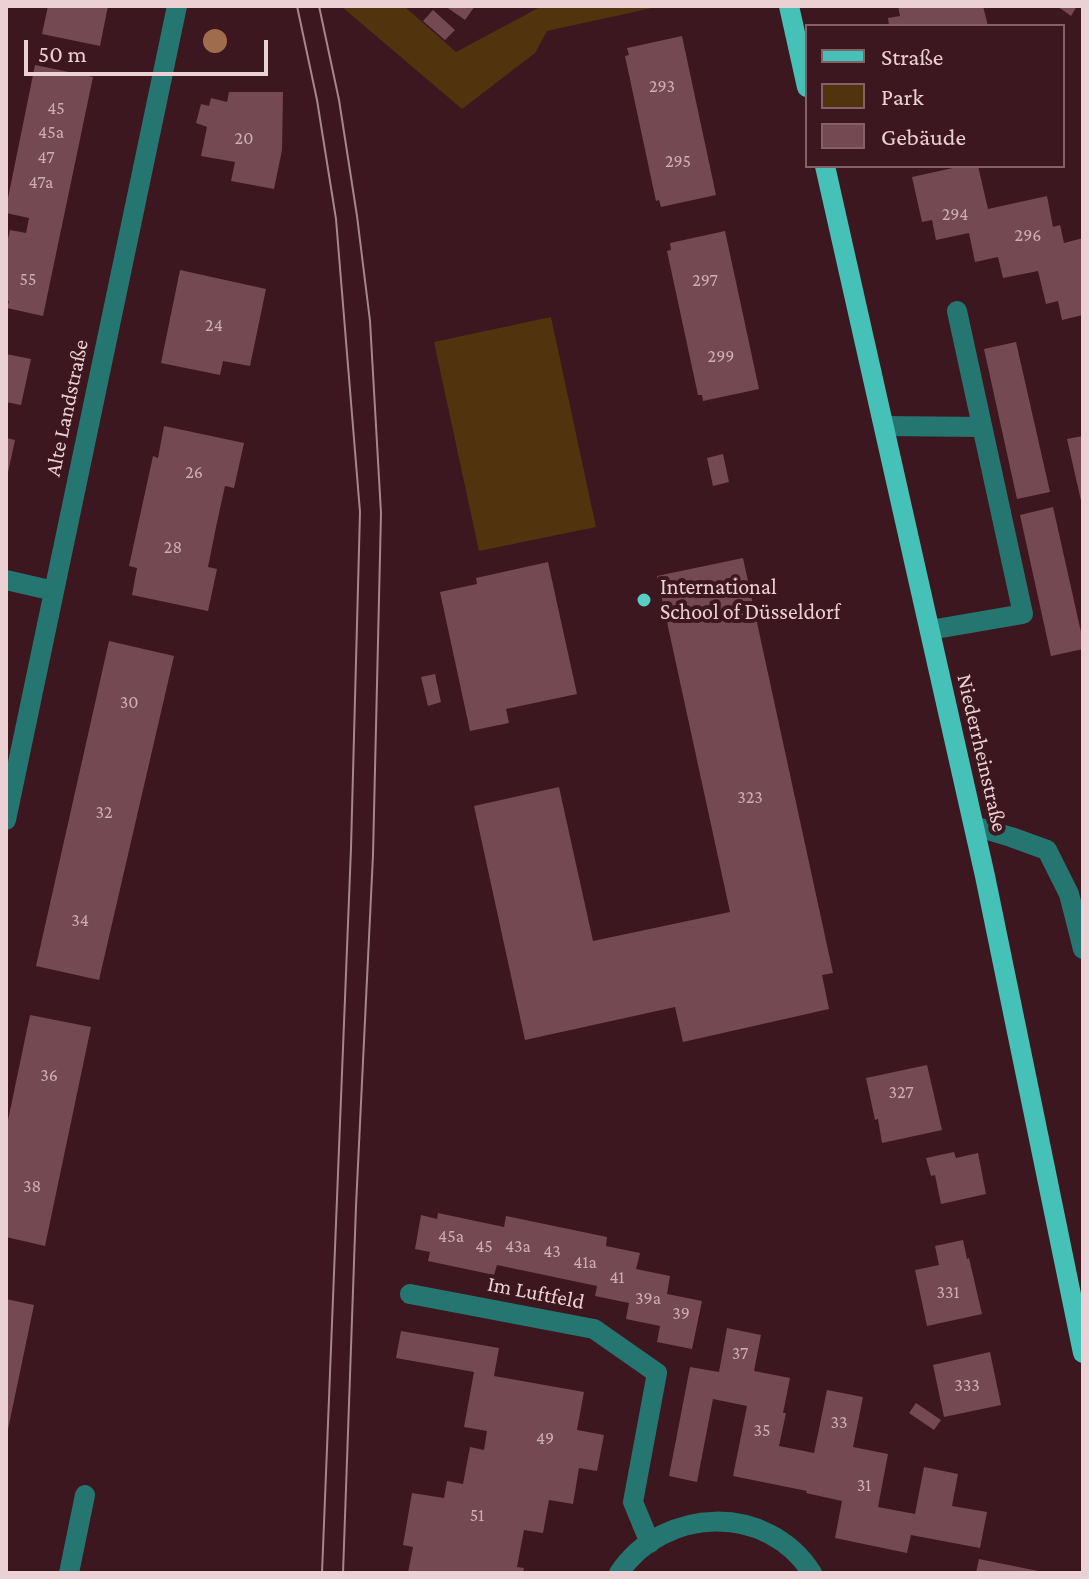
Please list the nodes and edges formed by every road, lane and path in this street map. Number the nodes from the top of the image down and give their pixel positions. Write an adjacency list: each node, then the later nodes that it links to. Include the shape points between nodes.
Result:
1 (177, 6): 9 (street, Alte Landstraße)
2 (789, 6): 3 (main road)
3 (805, 78)
4 (825, 168): 6 (main road, Niederrheinstraße)
5 (957, 311): 7 (street)
6 (884, 426): 7 (street); 10 (main road, Niederrheinstraße)
7 (982, 427): 10 (street, via 1023,614)
8 (6, 580): 9 (street)
9 (54, 591): 11 (street, Alte Landstraße)
10 (930, 630): 12 (main road, Niederrheinstraße)
11 (6, 820)
12 (974, 826): 13 (street, via 1047,850 1069,894); 15 (main road, Niederrheinstraße)
13 (1083, 949)
14 (410, 1294): 17 (street, Im Luftfeld, via 594,1329 657,1373 633,1502)
15 (1083, 1353)
16 (85, 1495): 18 (street)
17 (650, 1543): 19 (street); 20 (street, via 676,1527 741,1523 778,1538)
18 (69, 1573)
19 (619, 1573)
20 (812, 1573)

